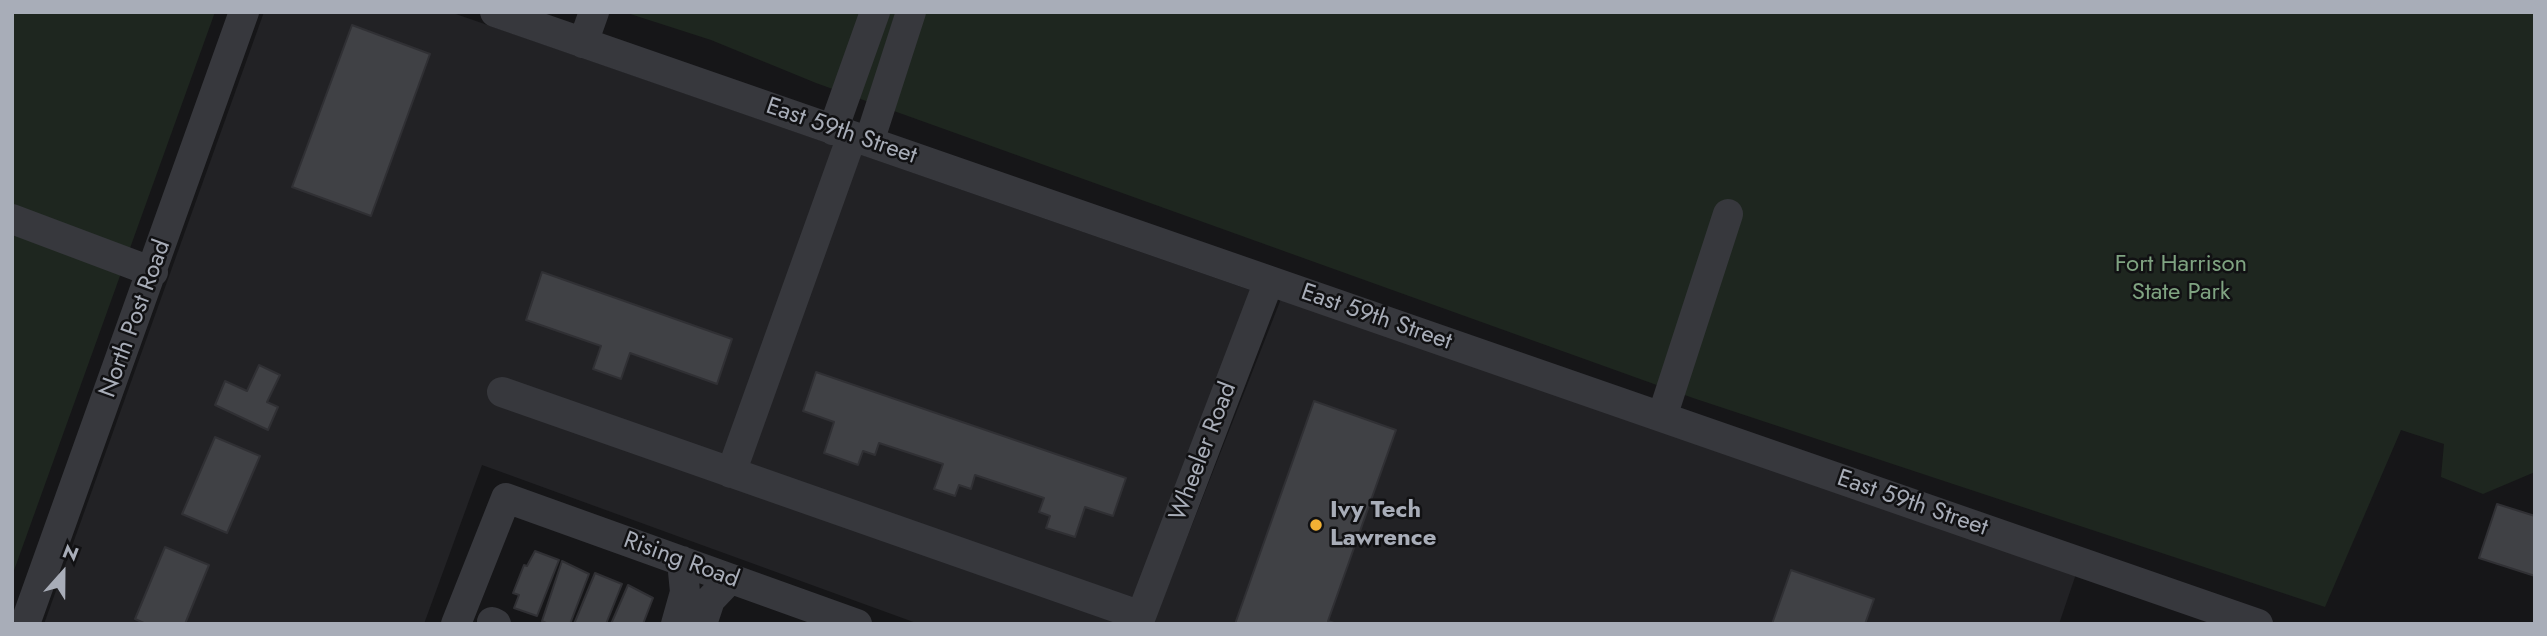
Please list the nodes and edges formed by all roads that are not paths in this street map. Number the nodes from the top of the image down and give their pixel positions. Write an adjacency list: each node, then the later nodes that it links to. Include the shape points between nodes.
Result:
1 (244, 12): 10 (street, North Post Road)
2 (495, 12): 6 (street, East 59th Street)
3 (594, 12): 6 (street)
4 (875, 12): 7 (street)
5 (911, 12): 7 (street)
6 (583, 43): 7 (street, East 59th Street)
7 (851, 136): 11 (street, East 59th Street); 14 (street)
8 (1728, 214): 13 (street)
9 (12, 219): 10 (street)
10 (153, 272): 18 (street, North Post Road)
11 (1269, 281): 13 (street, East 59th Street); 17 (street, Wheeler Road)
12 (502, 392): 14 (street)
13 (1662, 417): 23 (street, East 59th Street)
14 (732, 472): 17 (street)
15 (682, 561): 16 (street, Rising Road); 19 (street, Rising Road, via 506,498); 20 (street, via 685,592)
16 (730, 579): 21 (street, via 710,600); 22 (street, Rising Road)
17 (1139, 620)
18 (25, 624)
19 (456, 624)
20 (676, 624)
21 (702, 624)
22 (857, 624)
23 (2258, 624)

